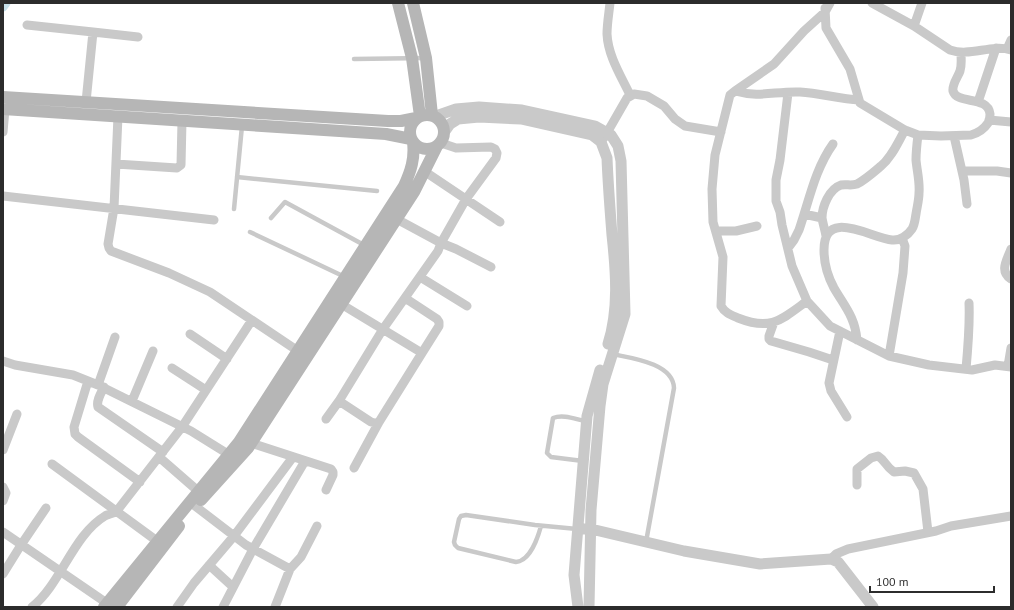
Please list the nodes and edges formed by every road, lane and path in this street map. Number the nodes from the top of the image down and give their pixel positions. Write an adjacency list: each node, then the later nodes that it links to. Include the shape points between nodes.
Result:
1 (398, 3): 17 (main road)
2 (412, 3): 15 (main road)
3 (610, 3): 22 (street, via 607,35)
4 (830, 3): 7 (street)
5 (872, 3): 9 (street)
6 (922, 3): 9 (street)
7 (825, 8): 19 (street, via 774,64); 23 (street, via 826,28 850,68)
8 (27, 25): 10 (street)
9 (914, 26): 16 (street, via 950,50)
10 (92, 32): 11 (street); 24 (street)
11 (138, 37)
12 (1011, 40): 14 (street)
13 (996, 48): 14 (street); 16 (street); 25 (street)
14 (1009, 49)
15 (425, 52): 17 (lane); 28 (main road)
16 (960, 53): 25 (street, via 961,67 954,84 954,93 960,98)
17 (412, 58): 18 (lane); 28 (main road)
18 (354, 59)
19 (735, 91): 20 (street, via 752,95); 36 (street, via 730,95)
20 (788, 93): 23 (street, via 803,92); 67 (street, via 776,180 776,202)
21 (3, 97): 24 (main road)
22 (627, 99): 36 (street, via 641,94 647,96 664,106 685,126); 39 (street)
23 (859, 100): 34 (street, via 863,105)
24 (86, 102): 28 (main road, via 388,121)
25 (978, 102): 29 (street, via 987,107)
26 (4, 109): 27 (main road); 35 (street)
27 (118, 116): 30 (main road); 43 (street)
28 (426, 116): 33 (main road, via 442,122); 39 (street, via 478,107 522,110 595,126); 40 (main road, via 411,125)
29 (990, 120): 31 (street); 38 (street, via 976,134)
30 (182, 121): 32 (main road); 43 (street, via 182,158 181,165 177,168)
31 (1011, 122)
32 (242, 125): 40 (main road, via 386,134); 47 (lane)
33 (445, 130): 39 (street, via 458,119 521,119); 41 (main road)
34 (905, 130): 37 (street); 57 (street, via 881,167 859,183 851,186 841,185 831,193)
35 (3, 132)
36 (721, 132): 61 (street, via 714,155 712,189)
37 (918, 135): 38 (street); 64 (street, via 916,159 919,194 914,224)
38 (954, 136): 45 (street)
39 (604, 138): 89 (street, via 611,135 618,146 621,161 626,295 625,314); 105 (street, via 616,273 616,302 610,336)
40 (412, 140): 41 (main road, via 425,149); 55 (main road, via 414,155 411,172)
41 (439, 144): 44 (main road); 50 (street, via 456,148 491,147 497,153)
42 (833, 144): 54 (street, via 819,169)
43 (116, 164): 52 (street)
44 (424, 171): 50 (street); 55 (main road, via 414,192)
45 (962, 171): 46 (street); 51 (street)
46 (1011, 173)
47 (237, 176): 48 (lane); 53 (lane)
48 (377, 191)
49 (3, 196): 52 (street)
50 (466, 199): 59 (street); 65 (street)
51 (967, 204)
52 (114, 208): 58 (street); 78 (street, via 108,244 111,251 210,292)
53 (234, 209)
54 (804, 214): 57 (street); 67 (street, via 799,230)
55 (391, 216): 65 (street); 66 (main road); 76 (main road)
56 (271, 218): 66 (lane, via 285,202)
57 (822, 218): 63 (street)
58 (214, 220)
59 (500, 222)
60 (757, 226): 61 (street, via 736,231)
61 (716, 231): 79 (street, via 723,257 723,310 752,323)
62 (250, 232): 70 (lane)
63 (826, 236): 64 (street, via 828,232 843,226 893,240); 84 (street, via 824,250 828,275 847,307 856,328)
64 (902, 238): 90 (street, via 905,246 904,273)
65 (442, 243): 69 (street); 71 (street)
66 (365, 246): 70 (main road)
67 (788, 248): 74 (street, via 792,266)
68 (1011, 249): 72 (street, via 1004,272)
69 (491, 267)
70 (345, 277): 86 (main road)
71 (420, 277): 73 (street); 77 (street)
72 (1011, 279)
73 (405, 298): 80 (street); 88 (street, via 439,322)
74 (807, 301): 79 (street); 81 (street, via 830,326)
75 (970, 303): 96 (street)
76 (341, 304): 80 (street); 108 (main road)
77 (467, 306)
78 (252, 320): 86 (street); 91 (street)
79 (774, 322): 92 (street, via 769,336 771,341)
80 (383, 329): 88 (street); 100 (street)
81 (840, 331): 84 (street); 92 (street)
82 (190, 334): 91 (street)
83 (115, 337): 98 (street)
84 (857, 340): 90 (street)
85 (1011, 348): 94 (street)
86 (298, 350): 111 (main road, via 239,442)
87 (153, 351): 101 (street)
88 (422, 353): 106 (street)
89 (612, 354): 128 (street, via 603,384 600,406); 134 (lane, via 651,363 671,376 674,382)
90 (889, 356): 96 (street, via 929,365)
91 (227, 358): 99 (street)
92 (833, 360): 103 (street, via 828,384)
93 (3, 361): 97 (street, via 73,375)
94 (1010, 367): 96 (street, via 995,365)
95 (172, 368): 99 (street)
96 (966, 369)
97 (88, 381): 98 (street); 117 (street, via 74,427 75,434)
98 (101, 386): 101 (street); 110 (street, via 98,407)
99 (206, 390): 107 (street)
100 (339, 400): 104 (street); 106 (street, via 370,422)
101 (132, 401): 107 (street)
102 (17, 414): 109 (street)
103 (847, 417)
104 (326, 419)
105 (587, 421): 114 (street); 114 (lane, via 558,416 553,418 547,453 551,457)
106 (380, 422): 116 (street)
107 (182, 427): 110 (street); 111 (street)
108 (251, 443): 112 (street); 121 (main road)
109 (3, 450)
110 (161, 454): 117 (street); 121 (street)
111 (228, 454): 121 (main road)
112 (293, 457): 113 (street); 132 (street)
113 (304, 461): 120 (street, via 333,472); 136 (street)
114 (583, 461): 129 (street)
115 (52, 464): 124 (street)
116 (354, 468)
117 (140, 482): 124 (street)
118 (857, 485): 131 (street, via 857,469 878,456 884,460 886,467 894,472 914,473 923,489)
119 (3, 487): 122 (street, via 6,493)
120 (326, 490)
121 (195, 499): 132 (street); 133 (main road); 143 (main road)
122 (3, 501)
123 (46, 508): 135 (street)
124 (117, 511): 133 (street); 140 (street, via 105,516 85,533)
125 (1011, 516): 131 (street)
126 (317, 526): 139 (street, via 301,557)
127 (541, 526): 127 (lane, via 535,545 519,562 458,548 454,542 459,519 466,515); 129 (lane)
128 (591, 528): 129 (street); 134 (street); 149 (street)
129 (577, 529): 148 (street, via 574,575)
130 (3, 532): 135 (street)
131 (928, 532): 137 (street, via 848,549)
132 (234, 536): 136 (street); 138 (street)
133 (157, 541): 143 (main road)
134 (646, 542): 137 (street, via 760,564)
135 (21, 545): 140 (street); 141 (street)
136 (253, 549): 139 (street); 142 (street)
137 (831, 559): 150 (street, via 838,562)
138 (209, 565): 142 (street); 145 (street)
139 (290, 569): 147 (street)
140 (60, 572): 143 (street); 144 (street, via 42,598)
141 (3, 574)
142 (233, 587): 146 (street)
143 (110, 606)
144 (32, 607)
145 (176, 607)
146 (223, 607)
147 (275, 607)
148 (578, 607)
149 (589, 607)
150 (873, 607)

